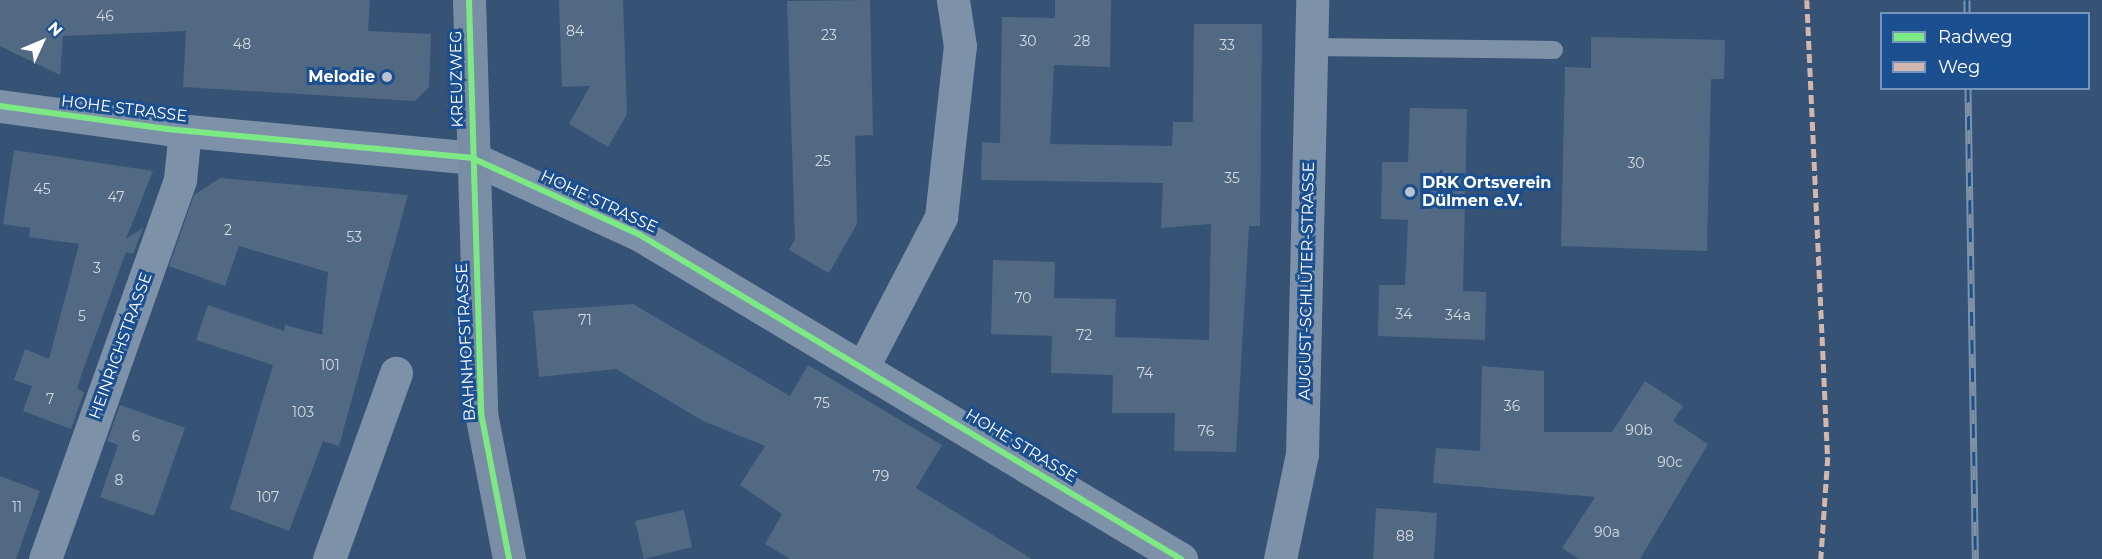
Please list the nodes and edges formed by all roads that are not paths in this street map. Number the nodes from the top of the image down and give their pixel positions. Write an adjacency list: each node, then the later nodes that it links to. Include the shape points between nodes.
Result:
1 (469, 0): 8 (street, KREUZWEG)
2 (953, 0): 9 (street, via 960,46 942,217)
3 (1312, 0): 4 (street, AUGUST-SCHLÜTER-STRASSE)
4 (1312, 47): 5 (lane); 15 (street, AUGUST-SCHLÜTER-STRASSE, via 1302,454)
5 (1554, 50)
6 (0, 106): 7 (street, HOHE STRASSE)
7 (185, 131): 8 (street, HOHE STRASSE); 11 (street, HEINRICHSTRASSE, via 180,179)
8 (472, 158): 9 (street, HOHE STRASSE, via 640,235); 13 (street, BAHNHOFSTRASSE, via 482,413)
9 (864, 365): 14 (street, HOHE STRASSE)
10 (396, 373): 12 (street)
11 (45, 559)
12 (329, 559)
13 (509, 559)
14 (1181, 559)
15 (1280, 559)

